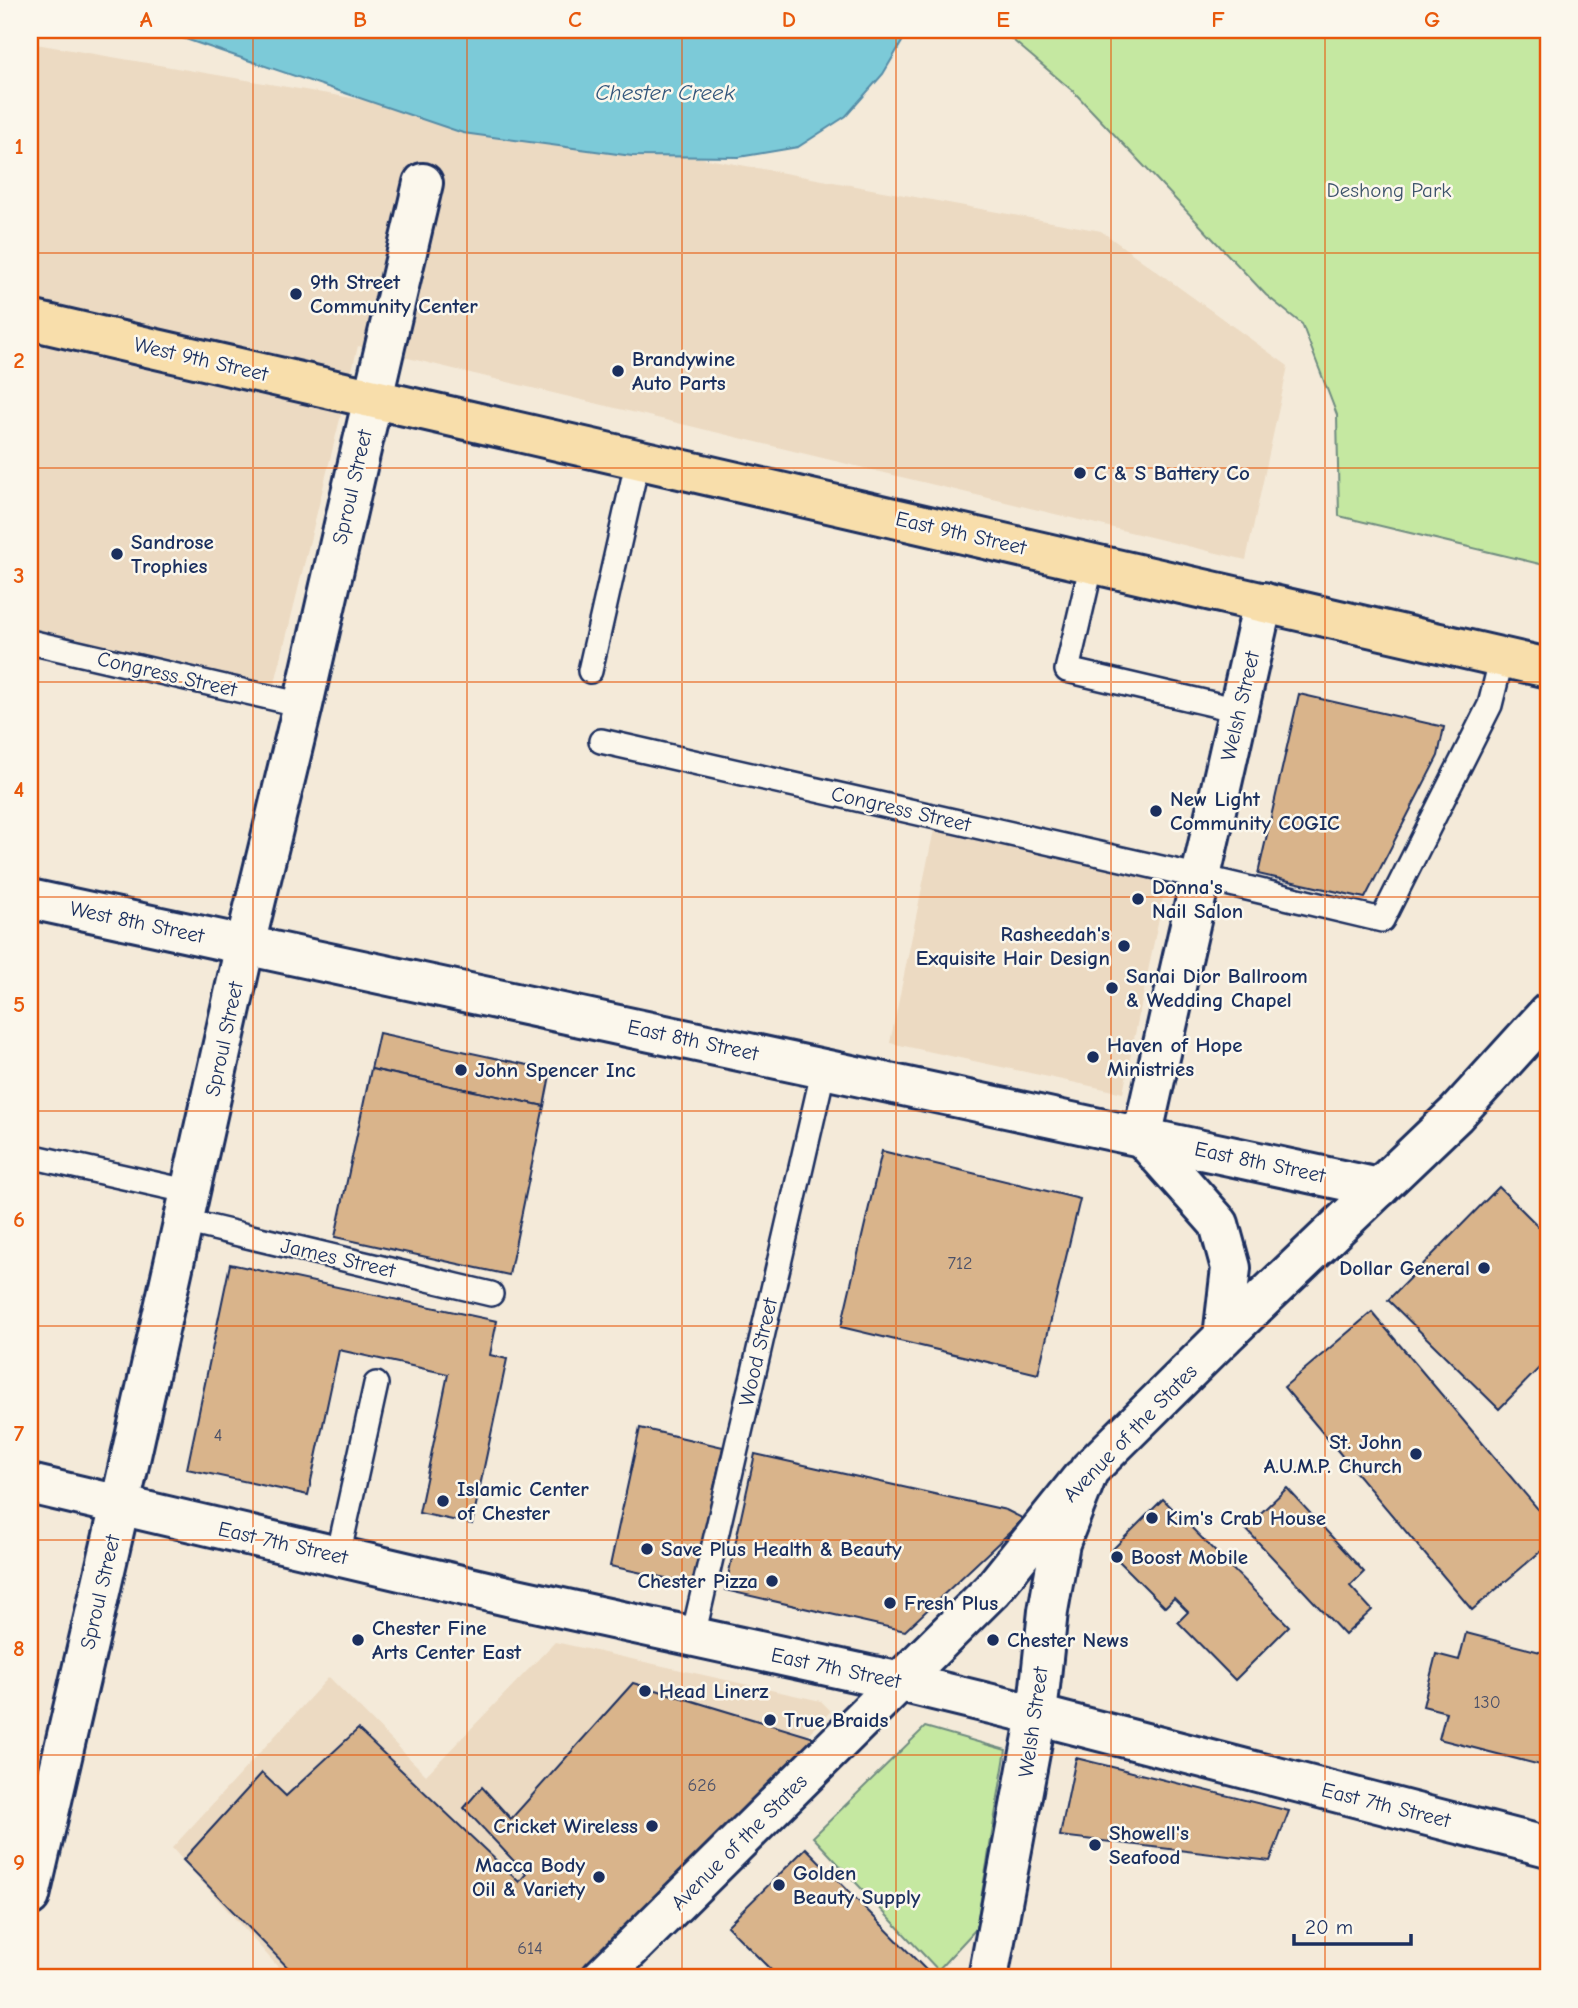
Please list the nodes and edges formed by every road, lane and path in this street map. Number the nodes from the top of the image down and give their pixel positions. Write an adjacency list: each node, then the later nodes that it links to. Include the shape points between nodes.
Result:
1 (423, 183): 3 (street, Sproul Street)
2 (30, 320): 3 (main road, West 9th Street)
3 (373, 398): 4 (main road, East 9th Street); 11 (street, Sproul Street)
4 (638, 459): 5 (main road, East 9th Street); 10 (lane)
5 (1092, 563): 6 (main road, East 9th Street); 12 (lane, via 1067,670)
6 (1263, 602): 8 (main road, East 9th Street); 12 (street, Welsh Street)
7 (30, 642): 11 (lane, Congress Street)
8 (1502, 657): 9 (main road, East 9th Street); 14 (lane, Congress Street, via 1490,705 1382,920)
9 (1548, 668)
10 (590, 671)
11 (303, 705): 16 (street, Sproul Street)
12 (1238, 710): 14 (street, Welsh Street)
13 (601, 741): 14 (lane, Congress Street)
14 (1201, 877): 19 (street, Welsh Street)
15 (30, 899): 16 (street, West 8th Street)
16 (245, 945): 18 (street, East 8th Street); 22 (street, Sproul Street)
17 (1548, 1013): 21 (street, Avenue of the States, via 1456,1114)
18 (824, 1068): 19 (street, East 8th Street); 30 (lane, Wood Street)
19 (1142, 1137): 21 (street, East 8th Street); 24 (street, East 8th Street, via 1219,1224 1231,1268)
20 (30, 1156): 22 (lane, James Street)
21 (1379, 1188): 24 (street, Avenue of the States)
22 (187, 1206): 23 (lane, James Street); 28 (street, Sproul Street)
23 (491, 1294)
24 (1223, 1337): 26 (street, Avenue of the States)
25 (376, 1384): 29 (lane)
26 (1089, 1470): 31 (street, Avenue of the States, via 992,1590); 32 (street, Welsh Street, via 1060,1543)
27 (30, 1484): 28 (street, East 7th Street)
28 (120, 1505): 29 (street, East 7th Street); 34 (street, Sproul Street)
29 (338, 1556): 30 (street, East 7th Street)
30 (693, 1636): 31 (street, East 7th Street)
31 (901, 1682): 32 (street, East 7th Street); 36 (street, Avenue of the States)
32 (1037, 1715): 33 (street, East 7th Street); 35 (street, Welsh Street)
33 (1548, 1847)
34 (30, 1896)
35 (984, 1972)
36 (601, 1978)

